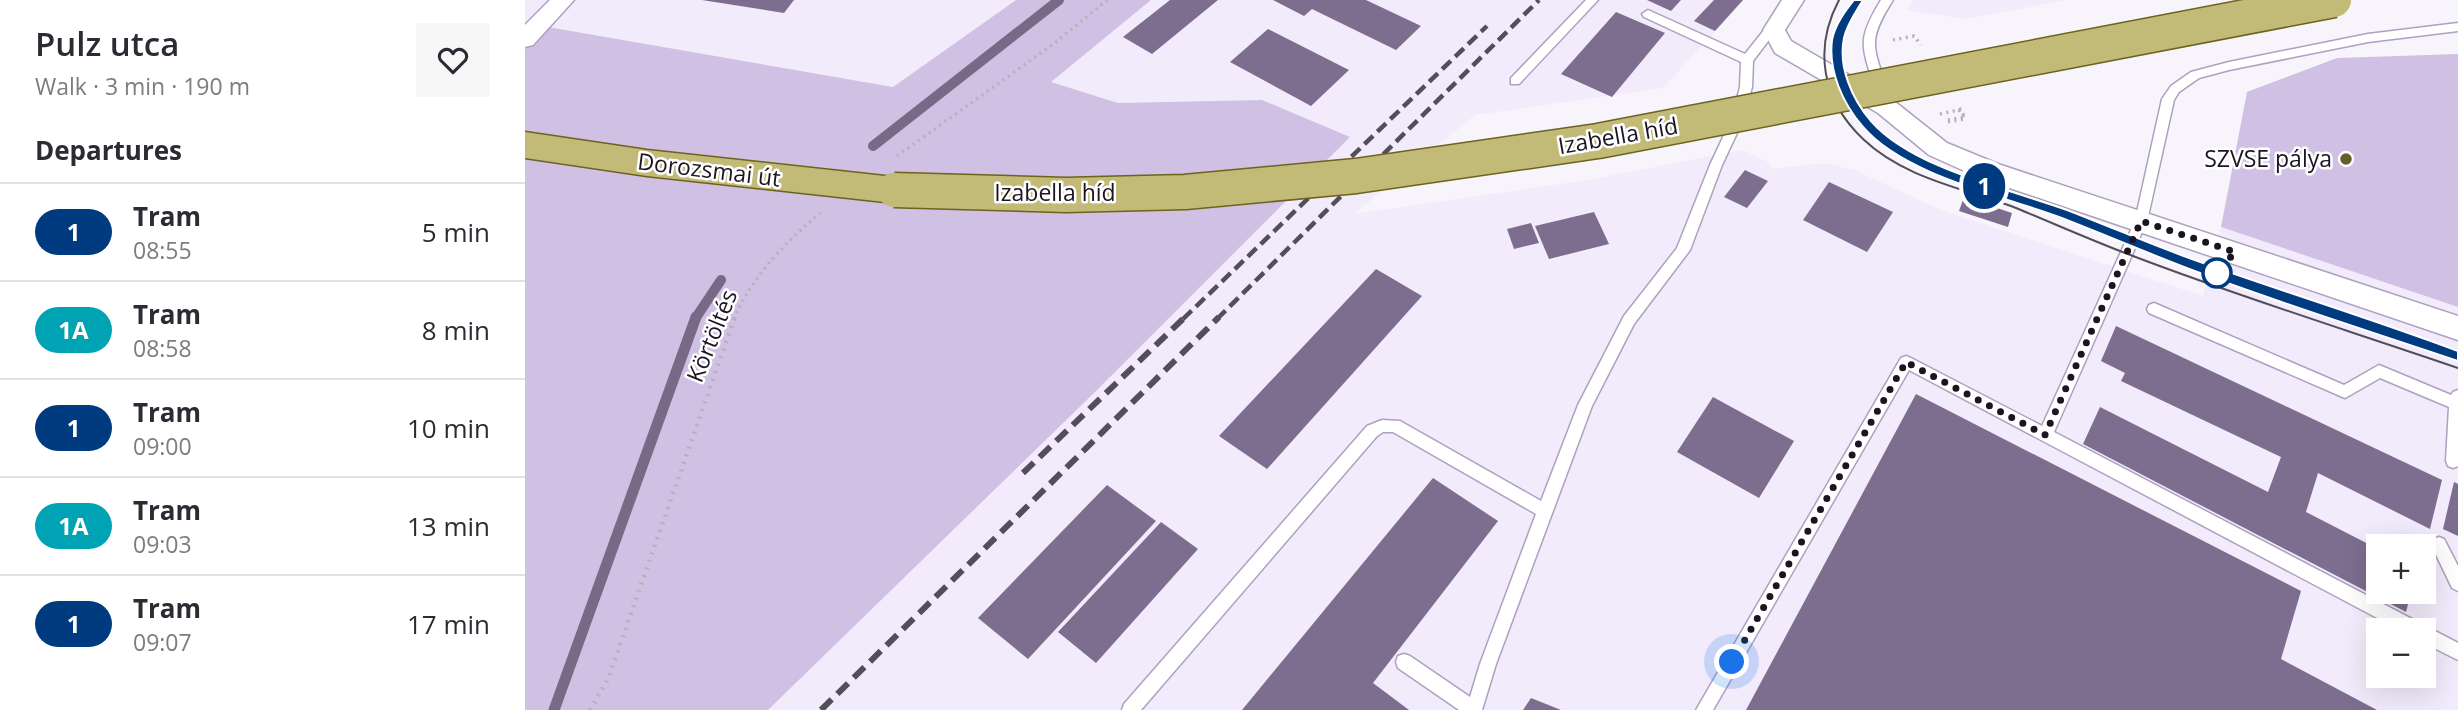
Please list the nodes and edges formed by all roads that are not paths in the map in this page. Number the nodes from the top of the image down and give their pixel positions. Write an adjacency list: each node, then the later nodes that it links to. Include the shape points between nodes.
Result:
1 (1593, 0): 11 (lane)
2 (1793, 0): 7 (street)
3 (1887, 0): 12 (lane, via 1866,41)
4 (2334, 0): 14 (main road, Izabella híd, bridge, via 1598,141 1356,176 1185,192 1066,195)
5 (562, 1): 9 (street)
6 (1648, 14): 10 (lane)
7 (1776, 23): 10 (lane); 12 (street, via 1775,35 1783,47)
8 (2458, 27): 15 (lane, via 2368,38 2195,75 2168,99)
9 (525, 39)
10 (1747, 60): 21 (lane, via 1738,118 1683,250 1629,320 1610,353)
11 (1515, 81)
12 (1886, 107): 15 (street, via 1925,141 1952,157)
13 (525, 145): 14 (main road, Dorozsmai út)
14 (894, 190)
15 (2141, 221): 17 (street); 19 (lane)
16 (2154, 309): 18 (lane, via 2344,392 2379,371)
17 (2458, 328)
18 (2457, 400): 20 (lane)
19 (2045, 435): 24 (lane); 30 (lane, via 1906,362)
20 (2453, 461)
21 (1545, 511): 28 (lane, via 1395,426 1382,426 1372,431); 29 (lane)
22 (2438, 544): 23 (lane)
23 (2458, 583)
24 (2393, 618)
25 (2436, 640): 26 (lane)
26 (2458, 652)
27 (1404, 662): 29 (lane)
28 (1130, 710)
29 (1474, 710)
30 (1704, 710)

